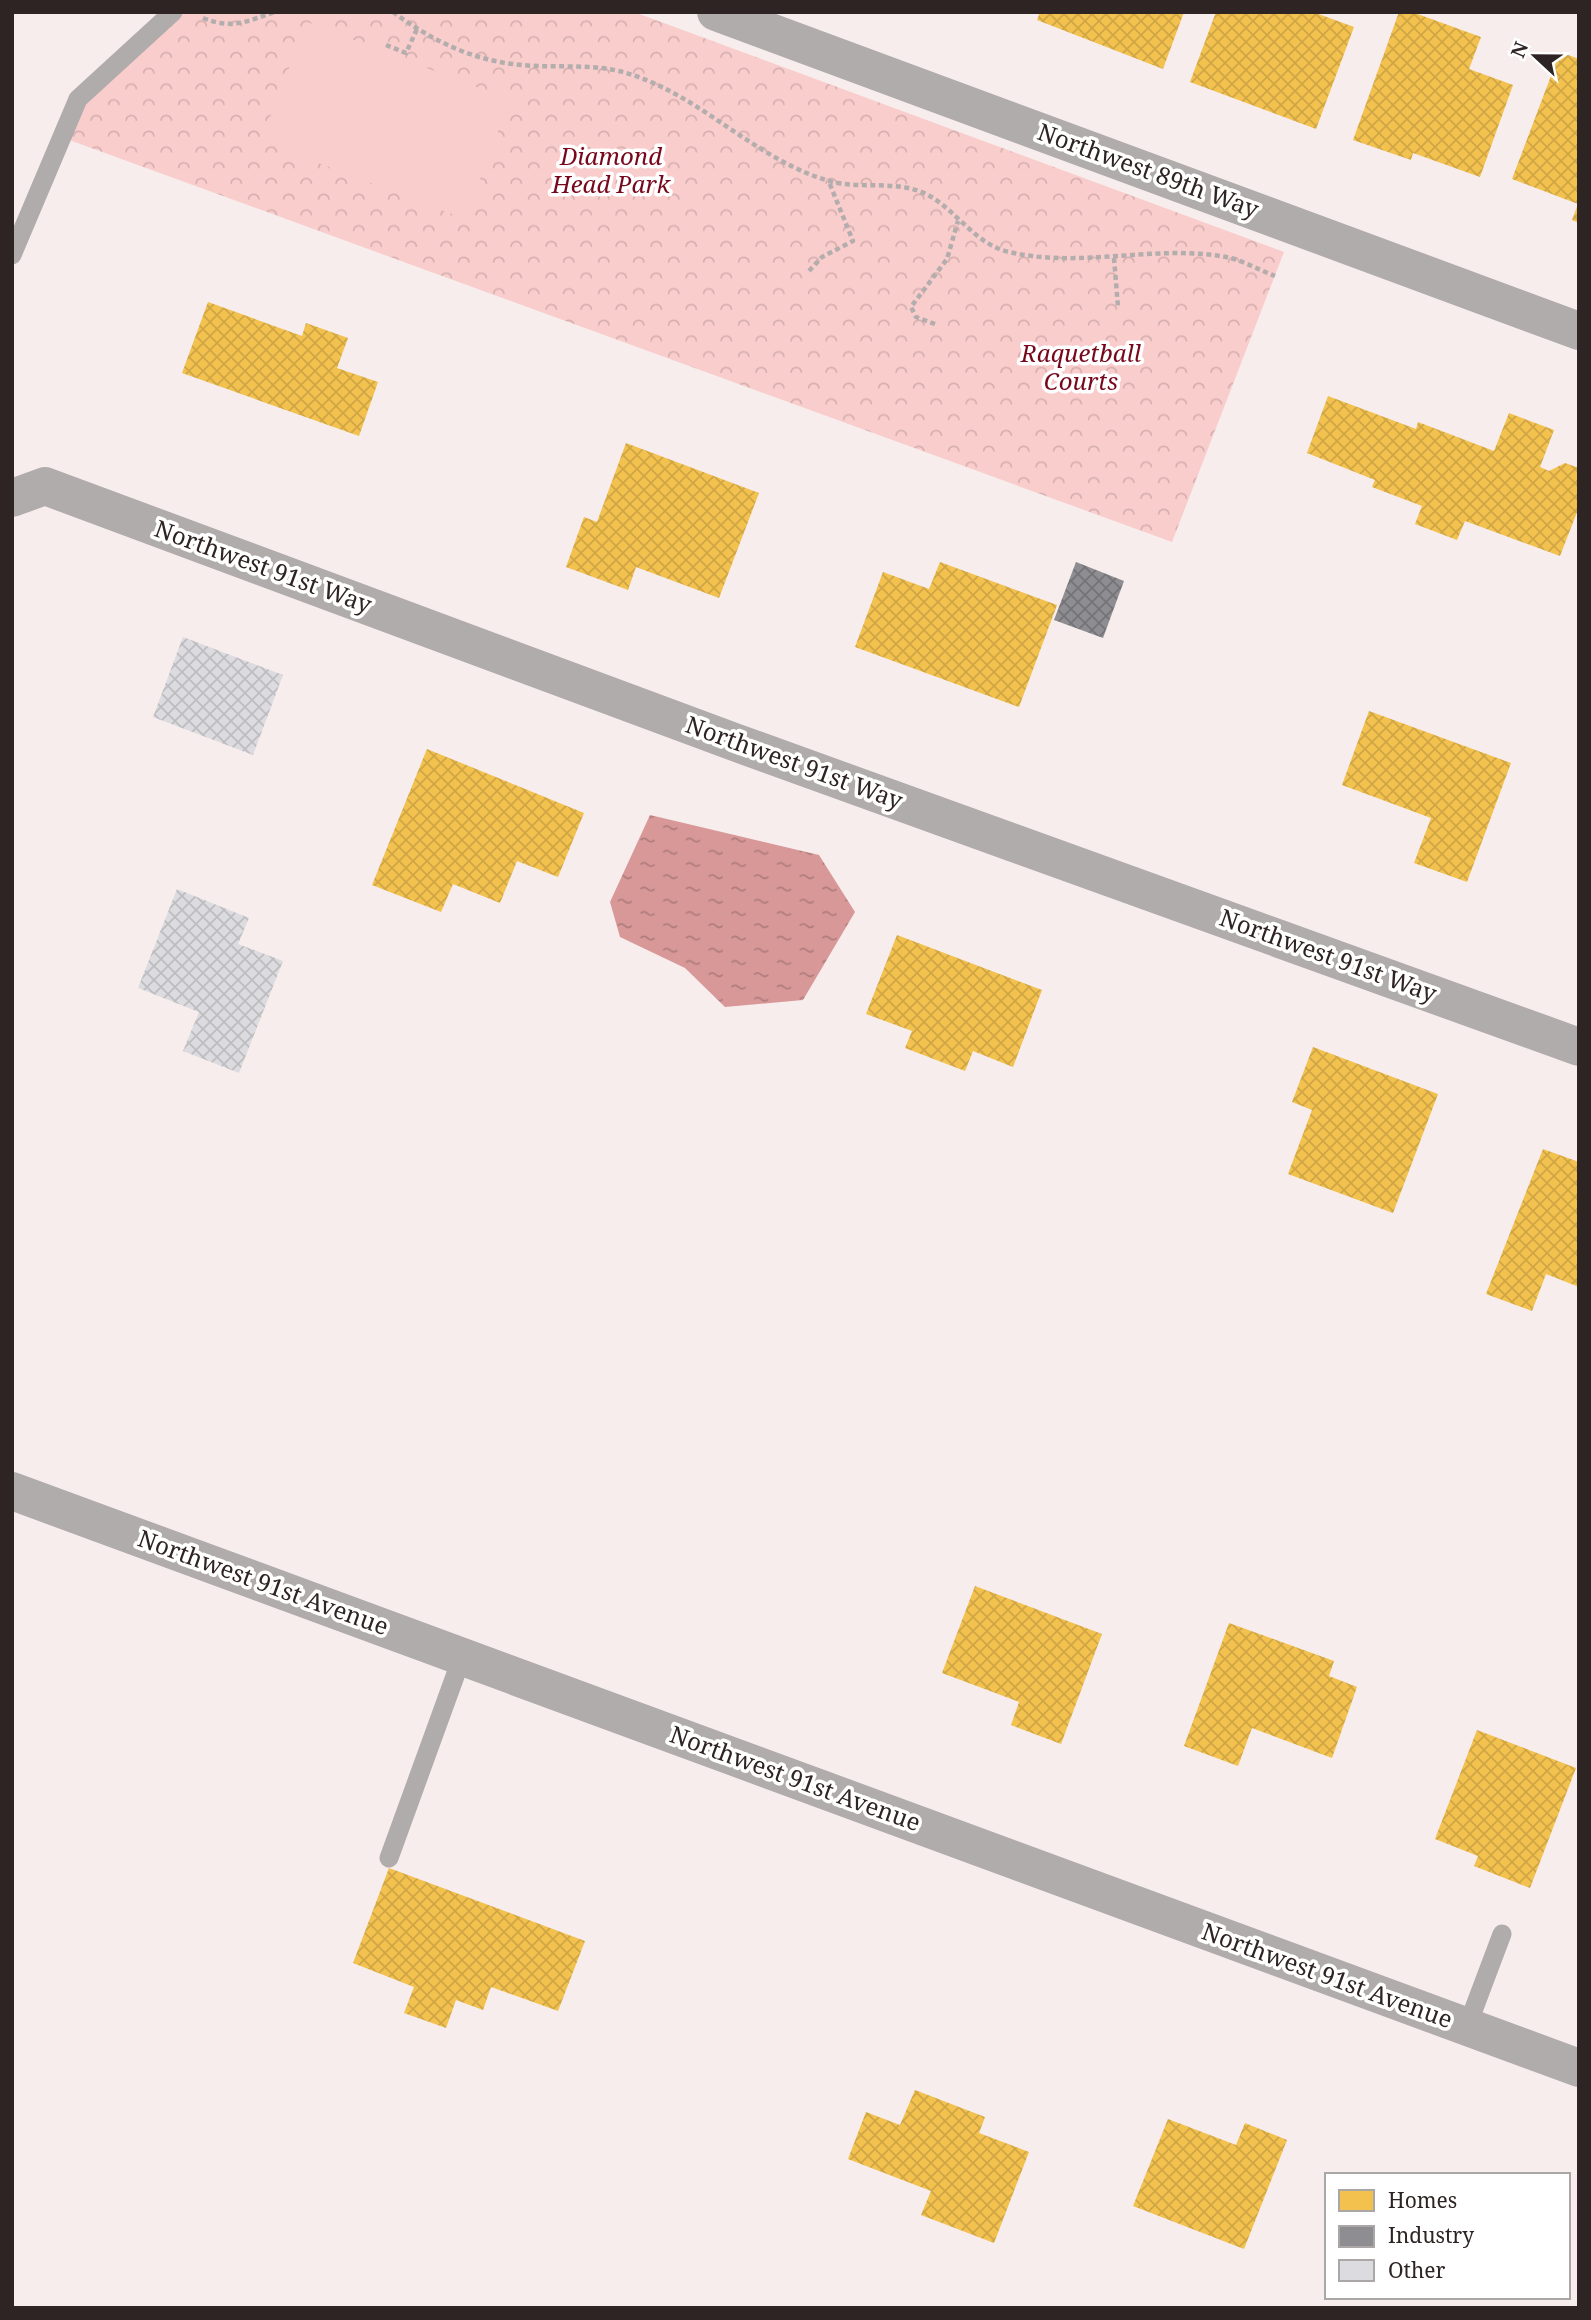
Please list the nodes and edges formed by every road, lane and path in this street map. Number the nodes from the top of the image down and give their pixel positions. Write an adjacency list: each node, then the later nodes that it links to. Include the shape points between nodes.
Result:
1 (173, 12): 10 (lane, via 78,99)
2 (275, 12): 5 (path, via 242,24)
3 (393, 12): 6 (path)
4 (716, 12): 16 (street, Northwest 89th Way)
5 (202, 17)
6 (417, 29): 7 (path, via 406,53); 8 (path, via 473,55 512,64 618,71 642,79 699,107 773,157)
7 (386, 45)
8 (829, 181): 9 (path, via 929,195); 12 (path, via 853,241 822,257)
9 (958, 221): 11 (path, via 1007,252); 15 (path, via 947,259 911,307 916,317)
10 (12, 255)
11 (1114, 258): 13 (path, via 1174,253 1227,257); 14 (path)
12 (809, 271)
13 (1275, 276)
14 (1118, 307)
15 (935, 324)
16 (1579, 331)
17 (12, 498): 18 (street, Northwest 91st Way, via 45,486 737,743)
18 (1579, 1047)
19 (12, 1491): 20 (street, Northwest 91st Avenue)
20 (462, 1657): 21 (lane); 23 (street, Northwest 91st Avenue)
21 (389, 1858)
22 (1502, 1934): 23 (lane)
23 (1466, 2027): 24 (street, Northwest 91st Avenue)
24 (1579, 2068)

